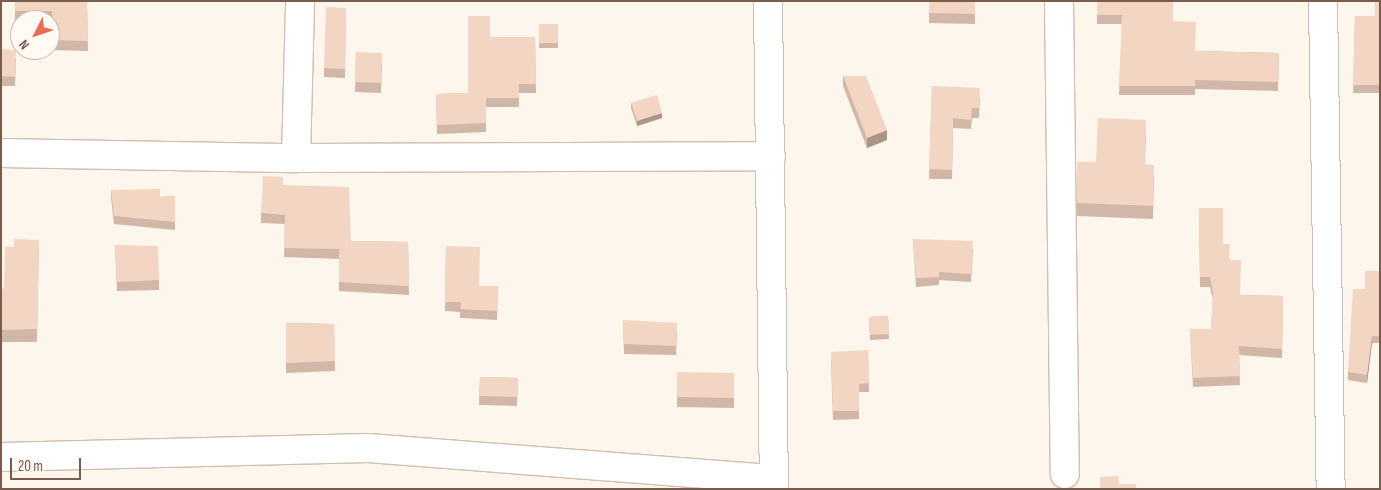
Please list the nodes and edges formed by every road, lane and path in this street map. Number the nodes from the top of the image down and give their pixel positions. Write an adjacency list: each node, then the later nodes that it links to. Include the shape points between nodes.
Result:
1 (300, 1): 7 (street)
2 (768, 1): 6 (street)
3 (1059, 1): 9 (street)
4 (1323, 1): 11 (street)
5 (1, 153): 7 (street)
6 (771, 156): 7 (street); 10 (street)
7 (296, 158)
8 (1, 457): 10 (street, via 368,448)
9 (1065, 474)
10 (774, 484)
11 (1331, 489)

